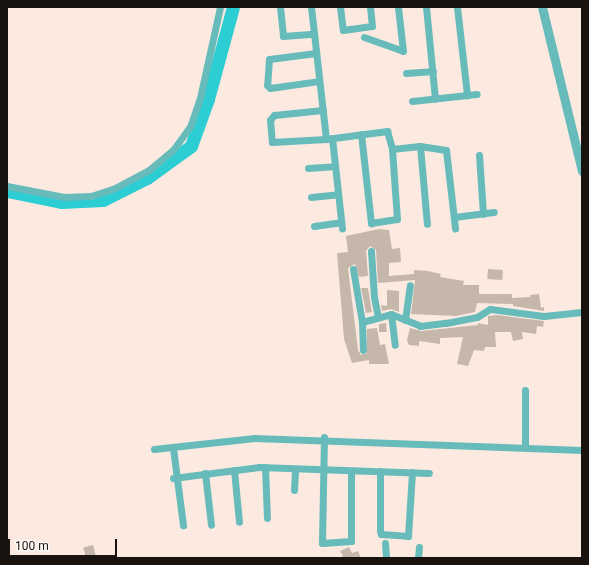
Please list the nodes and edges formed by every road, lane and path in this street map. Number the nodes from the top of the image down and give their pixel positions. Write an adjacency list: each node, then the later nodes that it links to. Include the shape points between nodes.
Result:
1 (220, 7): 29 (street, via 200,98 190,127 173,150 149,170 113,190 91,196 64,197)
2 (280, 7): 10 (street, via 283,36)
3 (311, 7): 10 (street)
4 (340, 7): 5 (street, via 343,30 372,26)
5 (370, 7)
6 (398, 7): 11 (street, via 403,51)
7 (426, 7): 13 (street)
8 (457, 7): 17 (street)
9 (542, 7): 28 (street)
10 (314, 34): 12 (street)
11 (364, 37)
12 (316, 53): 15 (street); 15 (street, via 269,59 267,85 270,88)
13 (433, 71): 14 (street); 18 (street)
14 (406, 73)
15 (319, 81): 20 (street)
16 (477, 94): 17 (street)
17 (467, 95): 18 (street)
18 (435, 100): 19 (street)
19 (412, 101)
20 (322, 110): 22 (street); 22 (street, via 274,115 270,120 272,142)
21 (361, 134): 22 (street); 24 (street, via 387,131); 24 (street, via 371,223 397,219)
22 (329, 138): 26 (street)
23 (420, 146): 24 (street); 34 (street, via 448,151); 35 (street)
24 (392, 149)
25 (479, 155): 33 (street)
26 (335, 166): 27 (street); 30 (street)
27 (308, 168)
28 (582, 171)
29 (7, 186)
30 (338, 194): 31 (street); 36 (street, via 341,225)
31 (311, 198)
32 (494, 212): 33 (street)
33 (483, 214): 34 (street)
34 (454, 217): 37 (street)
35 (427, 224)
36 (314, 226)
37 (455, 228)
38 (371, 251): 43 (street)
39 (353, 269): 45 (street)
40 (410, 286): 44 (street)
41 (582, 312): 44 (street, via 544,316 490,309 477,318 446,323 420,326)
42 (391, 314): 43 (street); 44 (street); 46 (street)
43 (378, 318): 45 (street)
44 (405, 320)
45 (362, 322): 47 (street)
46 (395, 345)
47 (362, 350)
48 (525, 390): 51 (street)
49 (324, 439): 50 (street, via 254,438); 51 (street); 57 (street)
50 (174, 448): 52 (street); 63 (street)
51 (524, 448): 53 (street)
52 (154, 449)
53 (582, 450)
54 (265, 468): 55 (street); 56 (street); 65 (street)
55 (294, 469): 57 (street); 64 (street)
56 (234, 470): 61 (street); 66 (street)
57 (323, 470): 58 (street); 58 (street, via 322,543 351,541)
58 (351, 471): 59 (street)
59 (380, 472): 60 (street); 60 (street, via 381,534 408,536)
60 (412, 472): 62 (street)
61 (205, 473): 63 (street); 68 (street)
62 (429, 473)
63 (175, 477): 67 (street)
64 (294, 490)
65 (267, 518)
66 (239, 522)
67 (183, 525)
68 (211, 525)
69 (385, 543): 71 (street)
70 (419, 547): 72 (street)
71 (386, 558)
72 (418, 558)

